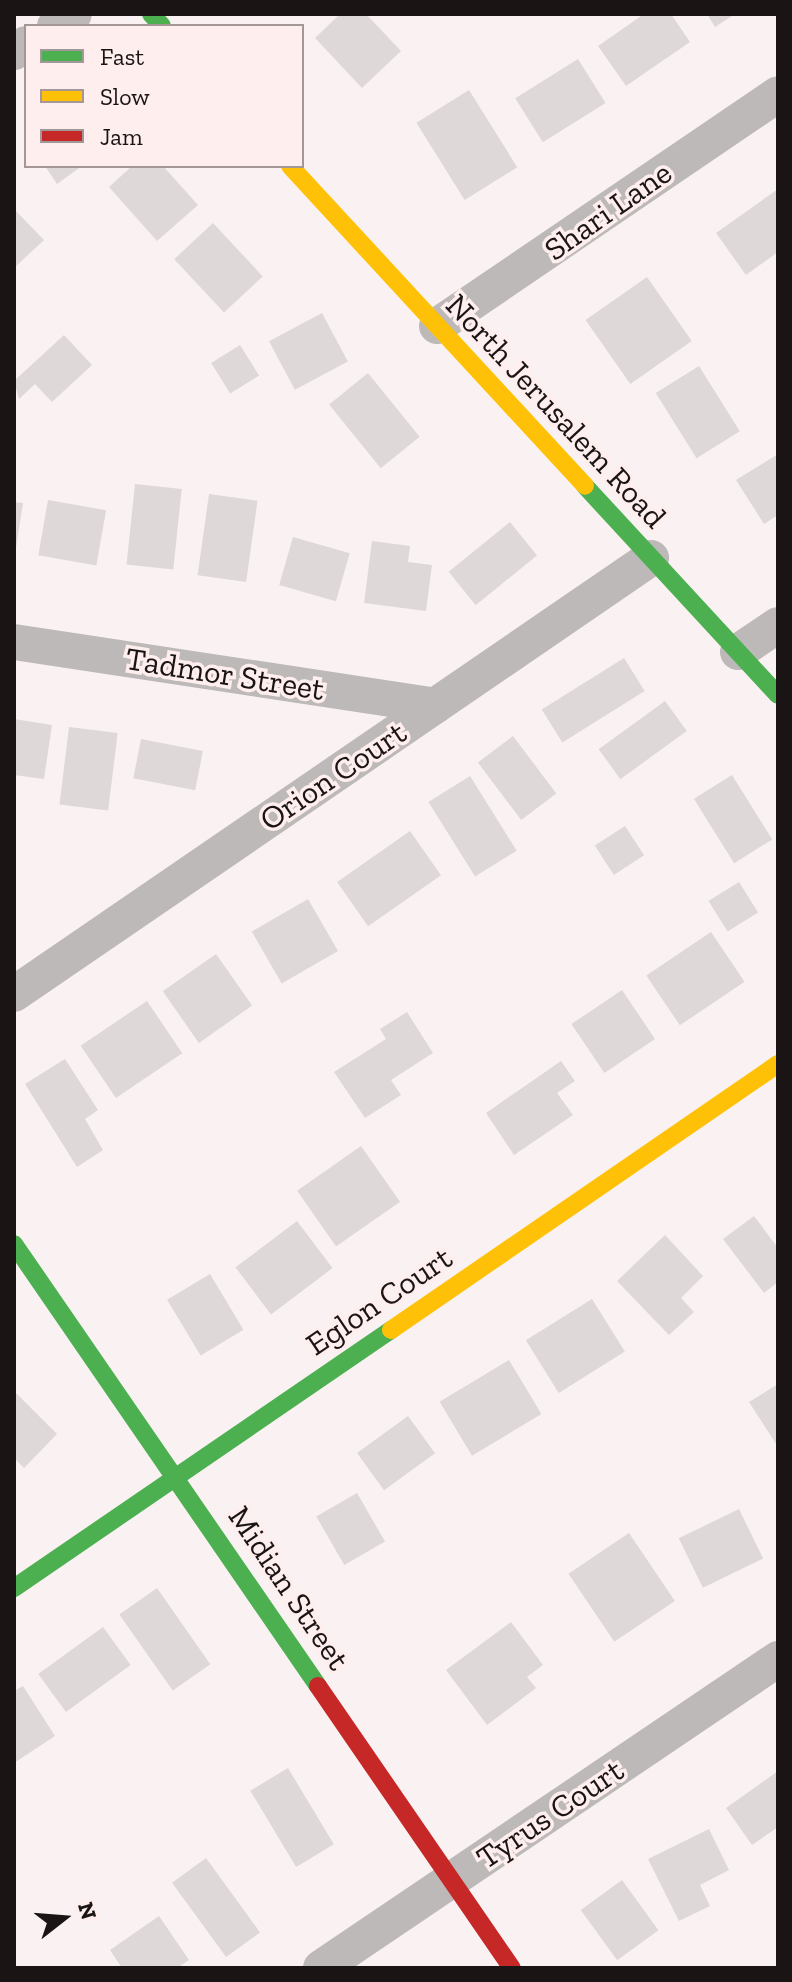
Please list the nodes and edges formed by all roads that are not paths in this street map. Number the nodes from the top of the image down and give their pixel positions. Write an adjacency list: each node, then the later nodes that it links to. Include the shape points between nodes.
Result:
1 (778, 94): 3 (street, Shari Lane)
2 (292, 168): 3 (street, North Jerusalem Road)
3 (437, 326): 4 (street, North Jerusalem Road)
4 (651, 558): 7 (street, North Jerusalem Road); 9 (street, Orion Court)
5 (778, 625): 7 (street)
6 (14, 642): 9 (street, Tadmor Street)
7 (738, 652): 8 (street, North Jerusalem Road)
8 (778, 695)
9 (435, 706): 10 (street, Orion Court)
10 (14, 994)
11 (778, 1064): 13 (street, Eglon Court)
12 (14, 1244): 13 (street, Midian Street)
13 (176, 1476): 14 (street, Eglon Court); 16 (street, Midian Street)
14 (14, 1588)
15 (778, 1659): 16 (street, Tyrus Court)
16 (452, 1881): 17 (street, Tyrus Court); 18 (street, Midian Street)
17 (321, 1968)
18 (512, 1968)

